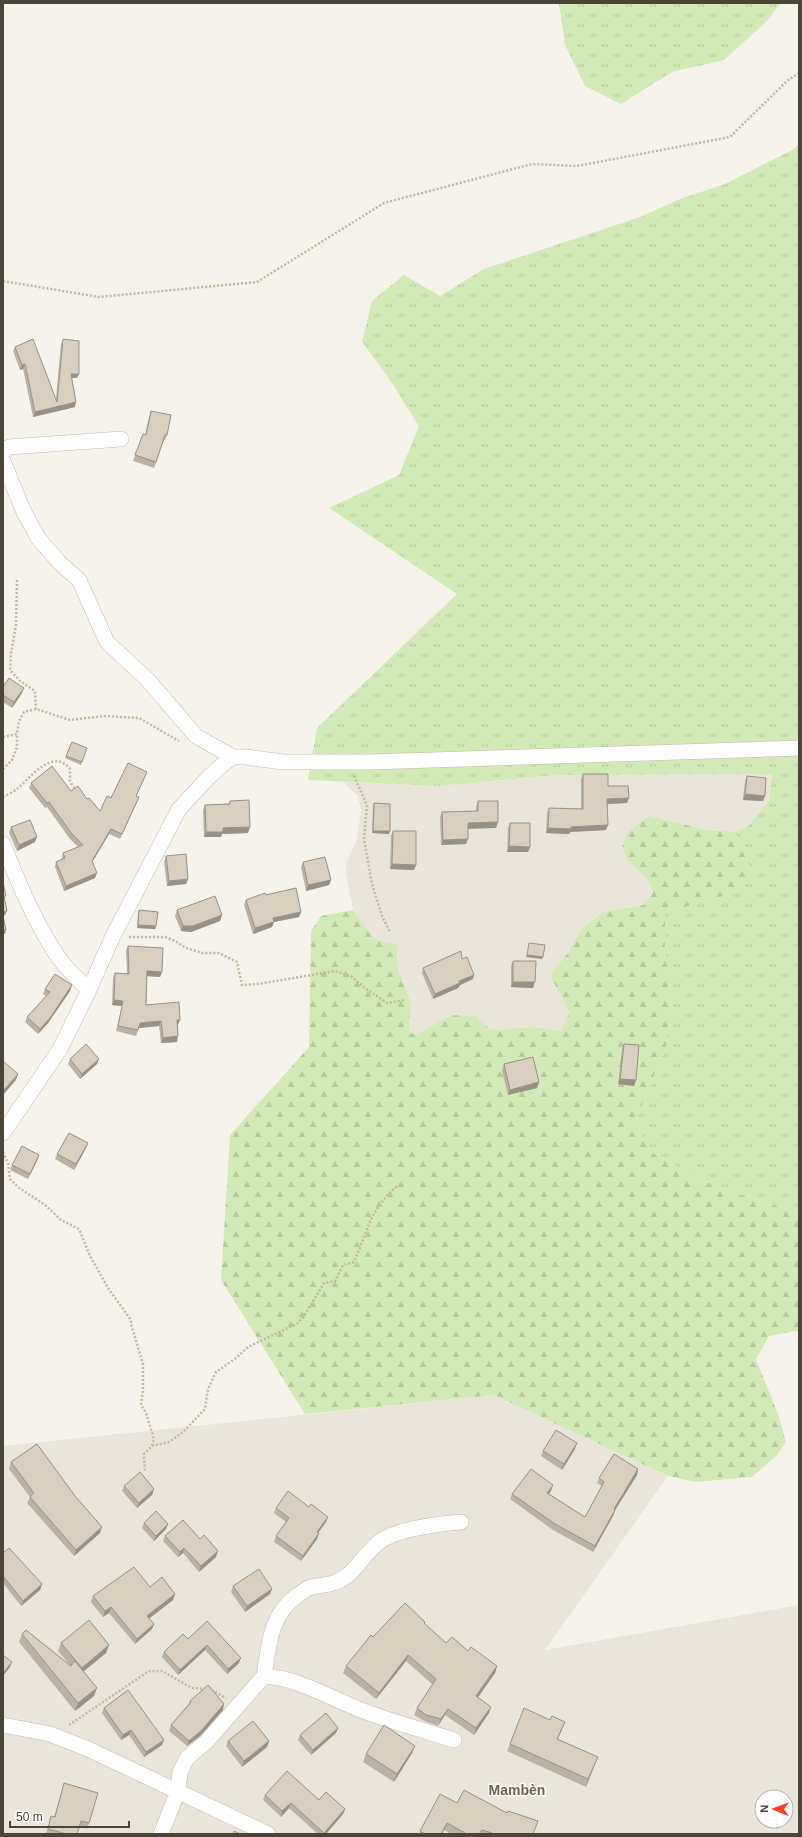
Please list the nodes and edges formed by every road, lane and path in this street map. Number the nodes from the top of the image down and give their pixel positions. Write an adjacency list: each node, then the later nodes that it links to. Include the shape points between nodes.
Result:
1 (799, 74): 2 (path, via 787,81 730,137 577,166 532,164 384,203 257,282 99,297)
2 (3, 280)
3 (121, 439): 4 (street, via 9,447)
4 (3, 451)
5 (3, 461): 12 (street, via 23,510 38,538 79,580 107,642 147,679 196,736)
6 (17, 580): 7 (path, via 16,625 10,670 35,691)
7 (36, 709): 8 (path, via 24,712 19,721); 10 (path, via 70,720 104,716 139,718)
8 (17, 734): 9 (path); 14 (path, via 17,747 12,760)
9 (3, 737)
10 (181, 742)
11 (799, 748): 13 (street)
12 (233, 758): 13 (street); 19 (street, via 208,778 179,809)
13 (345, 763): 18 (path, via 367,804 364,839 366,858 382,916)
14 (3, 769)
15 (74, 788): 16 (path, via 70,782 70,769 58,761 38,768 15,790)
16 (3, 797)
17 (3, 844): 20 (street, via 27,902 56,955)
18 (390, 932)
19 (112, 938): 20 (street); 21 (path, via 165,937 186,948 202,952 219,952 237,962 242,985 336,971 351,976 387,1003)
20 (89, 990): 22 (street, via 60,1049)
21 (405, 1000)
22 (3, 1133)
23 (3, 1152): 25 (path, via 8,1163 10,1179 61,1220 79,1229 90,1256 108,1288 131,1320 143,1364 141,1405 154,1439)
24 (397, 1186): 25 (path, via 383,1199 370,1220 354,1262 343,1264 335,1281 324,1283 298,1323 248,1347 216,1372 208,1389 205,1409 183,1432 169,1442)
25 (152, 1446): 26 (path, via 144,1454)
26 (145, 1472)
27 (461, 1522): 28 (street, via 431,1525 381,1540 348,1575 331,1585 307,1588 288,1602 278,1614 271,1635)
28 (264, 1676): 29 (street); 32 (street, via 304,1686 380,1717)
29 (239, 1705): 31 (path, via 210,1689 192,1688 162,1671 149,1672 67,1726); 33 (street, via 206,1742 187,1758 180,1772)
30 (3, 1725): 31 (street)
31 (50, 1734): 33 (street)
32 (454, 1740)
33 (178, 1791): 34 (street); 35 (street)
34 (264, 1833)
35 (162, 1834)

